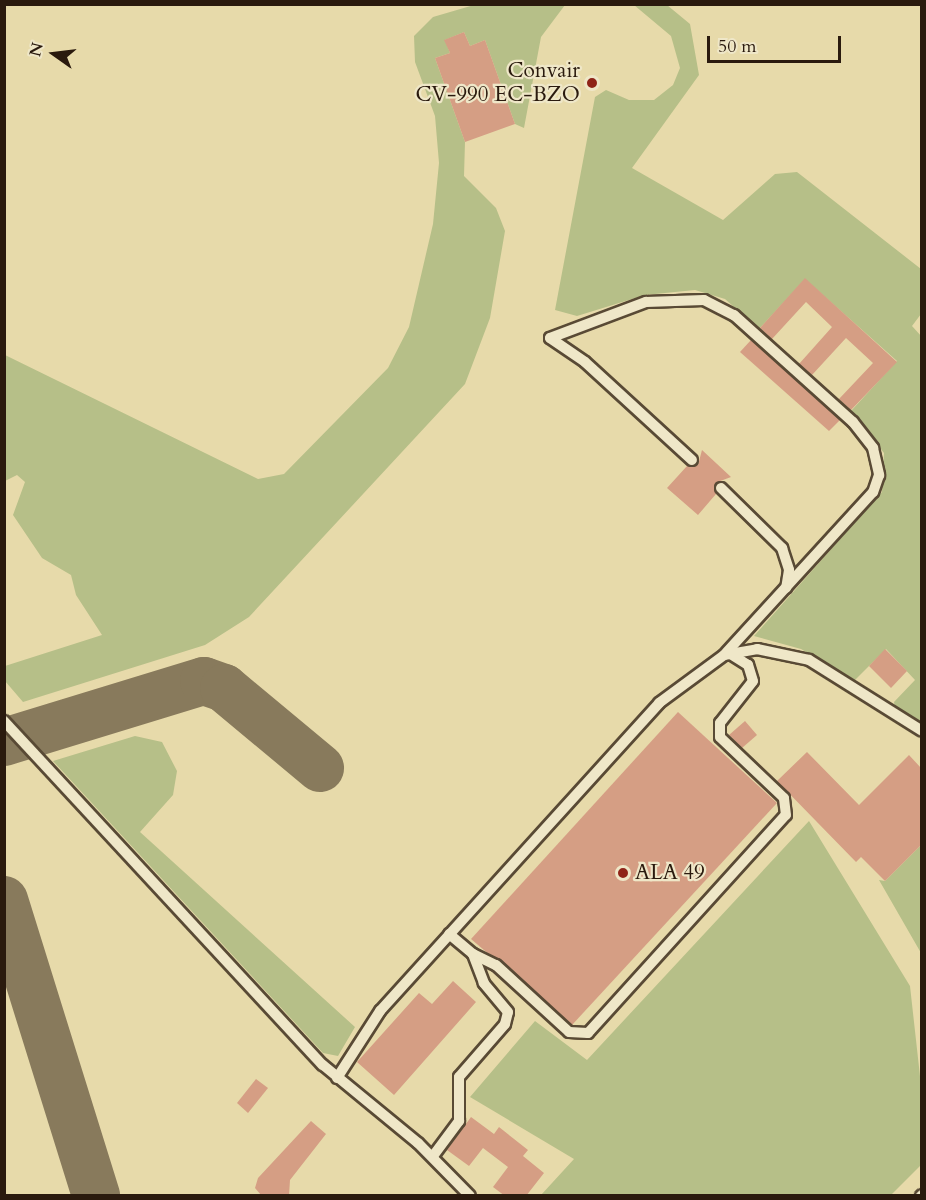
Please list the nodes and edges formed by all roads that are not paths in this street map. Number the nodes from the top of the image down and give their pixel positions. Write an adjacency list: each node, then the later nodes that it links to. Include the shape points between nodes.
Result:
1 (692, 460): 3 (lane, via 550,338 646,302 704,300 734,315 853,422 877,458 877,484)
2 (721, 488): 3 (lane, via 776,539 788,563)
3 (786, 588): 4 (lane)
4 (726, 654): 6 (lane, via 767,650 809,660); 7 (lane, via 659,703); 8 (lane, via 748,665 753,681 720,723 720,737 784,798 786,815 588,1033 569,1032 496,965)
5 (4, 721): 9 (lane)
6 (921, 731)
7 (449, 934): 8 (lane); 9 (lane, via 380,1011)
8 (473, 954): 10 (lane, via 484,983 507,1007 507,1018 459,1077 459,1121)
9 (337, 1078): 10 (lane)
10 (433, 1156): 11 (lane)
11 (470, 1196)

